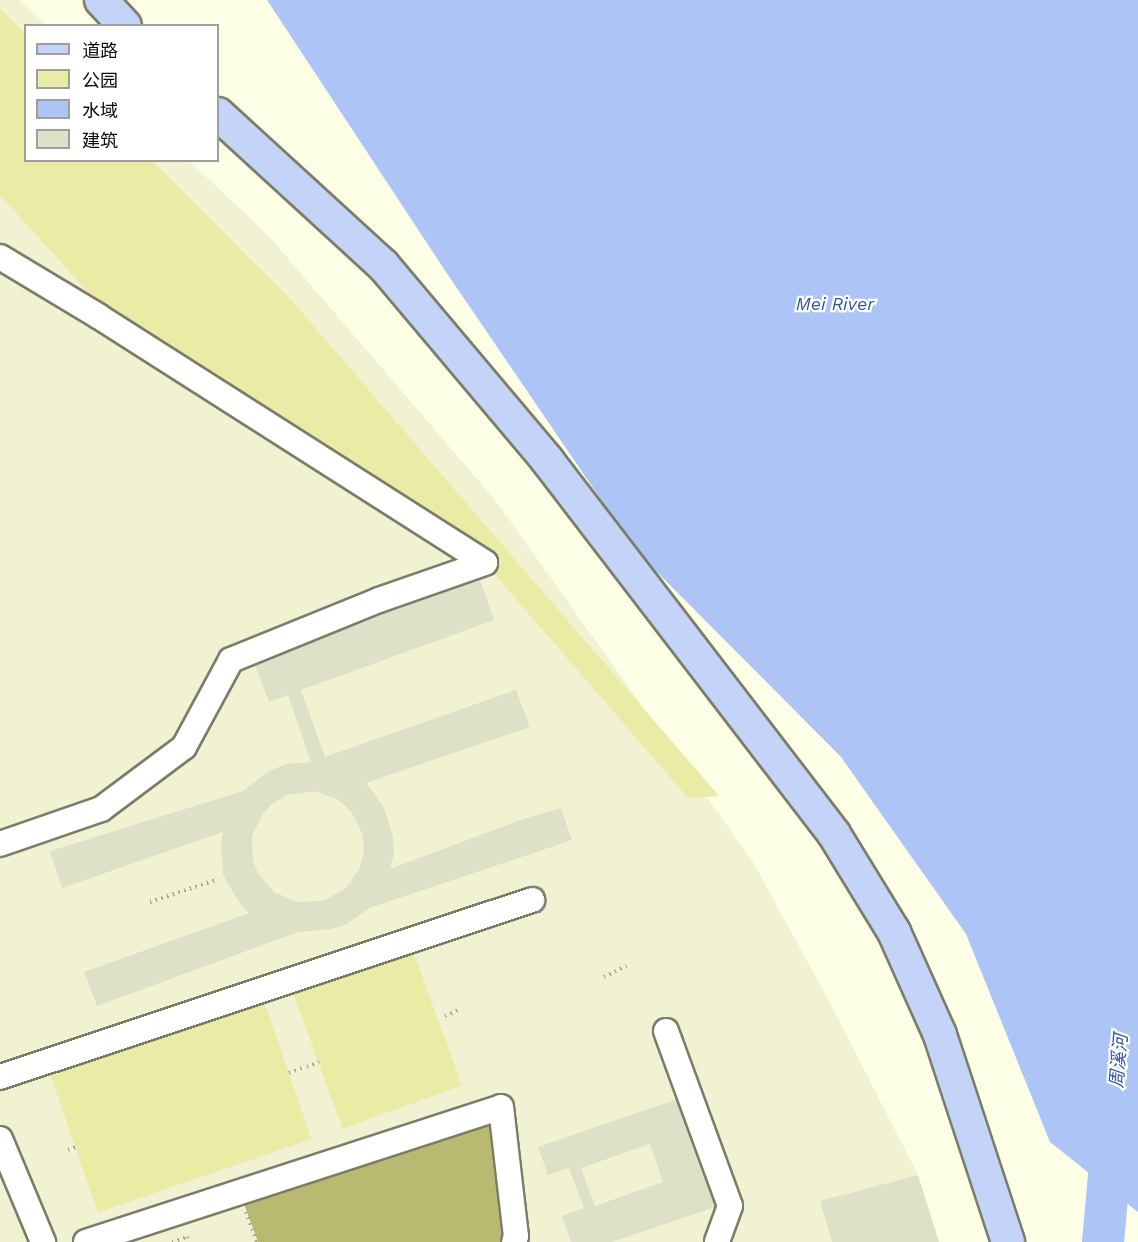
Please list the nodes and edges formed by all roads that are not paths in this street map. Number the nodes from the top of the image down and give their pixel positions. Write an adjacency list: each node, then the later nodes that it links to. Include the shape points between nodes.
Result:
1 (101, 0): 2 (main road)
2 (123, 24)
3 (219, 115): 14 (main road, via 383,264 547,460 834,834 894,932 940,1035)
4 (0, 257): 5 (lane, via 98,315 485,563 379,600 231,660 184,747 101,809)
5 (0, 844)
6 (532, 900): 8 (lane)
7 (666, 1031): 13 (lane, via 730,1206)
8 (0, 1077)
9 (0, 1139): 10 (lane)
10 (43, 1242)
11 (86, 1242): 12 (lane, via 501,1107)
12 (514, 1242)
13 (717, 1242)
14 (1008, 1242)

